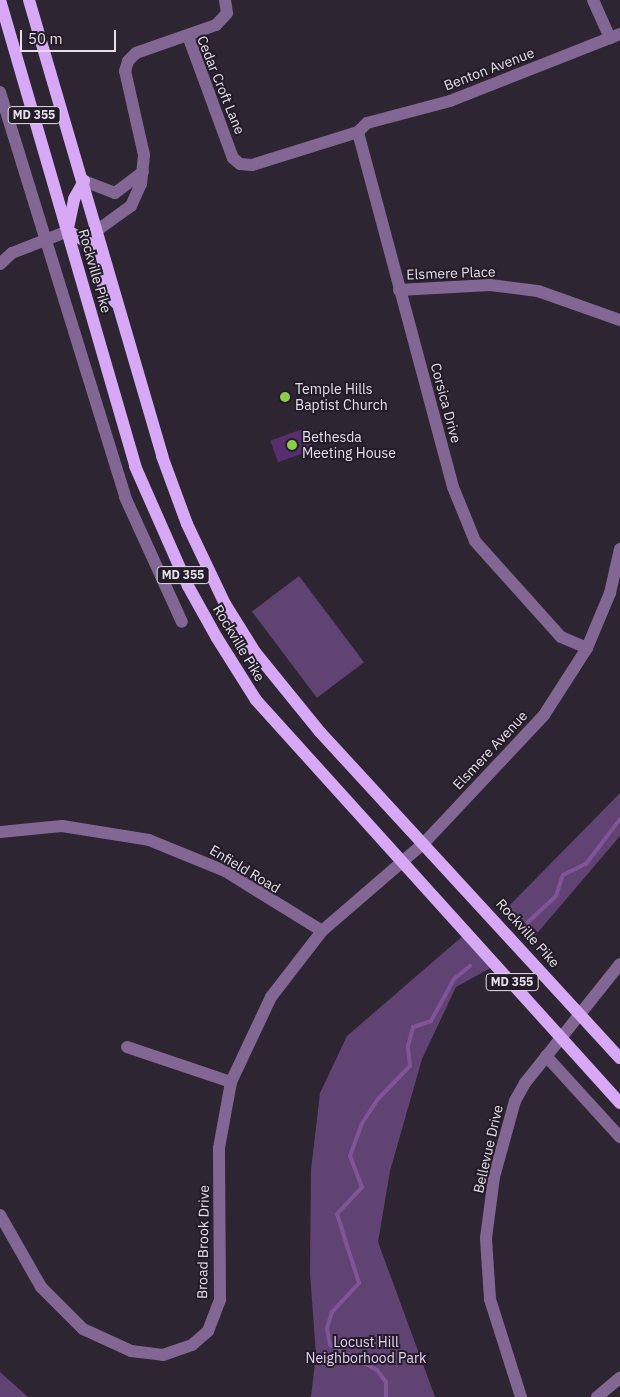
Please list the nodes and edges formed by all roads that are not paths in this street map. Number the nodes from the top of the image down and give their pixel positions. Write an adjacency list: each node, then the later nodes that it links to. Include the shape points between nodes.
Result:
1 (0, 0): 12 (main road, Rockville Pike / MD 355)
2 (29, 0): 10 (main road, Rockville Pike / MD 355)
3 (225, 0): 5 (street, via 227,13 216,25)
4 (593, 0): 6 (street)
5 (188, 36): 8 (street, Cedar Croft Lane, via 233,158 240,164 252,165); 9 (street, Cedar Croft Lane, via 136,53 125,71 144,155)
6 (615, 36): 8 (street, Benton Avenue, via 450,101)
7 (0, 92): 13 (street)
8 (362, 127): 15 (street, Corsica Drive)
9 (143, 172): 10 (street, via 115,193); 11 (street, Cedar Croft Lane, via 130,206)
10 (84, 181): 11 (main road, Rockville Pike / MD 355); 12 (main road, via 74,199)
11 (99, 229): 16 (main road, Rockville Pike / MD 355)
12 (68, 231): 13 (street); 16 (main road, via 89,243 105,291); 23 (main road, Rockville Pike / MD 355, via 135,466 188,586 256,700)
13 (45, 238): 14 (street); 19 (street, via 125,496)
14 (0, 264)
15 (399, 290): 17 (street, Elsmere Place, via 490,285 538,291); 20 (street, Corsica Drive, via 453,487 475,542 562,637)
16 (119, 307): 22 (main road, Rockville Pike / MD 355, via 162,456 186,524 226,604 255,652 308,718)
17 (620, 320)
18 (620, 549): 20 (street, Elsmere Avenue, via 610,593)
19 (182, 622)
20 (587, 648): 22 (street, Elsmere Avenue, via 544,715)
21 (0, 832): 24 (street, Enfield Road, via 62,826 149,840 225,871)
22 (424, 843): 23 (street, Elsmere Avenue); 26 (main road, Rockville Pike / MD 355)
23 (402, 863): 24 (street, Elsmere Avenue); 27 (main road, Rockville Pike / MD 355)
24 (322, 931): 31 (street, Broad Brook Drive, via 271,997)
25 (620, 964): 26 (street, Bellevue Drive)
26 (578, 1011): 27 (street, Bellevue Drive); 30 (main road, Rockville Pike / MD 355)
27 (561, 1037): 29 (street, Bellevue Drive); 32 (main road, Rockville Pike / MD 355)
28 (127, 1047): 31 (street)
29 (546, 1056): 33 (street); 36 (street, Bellevue Drive, via 515,1101 494,1177 486,1238 490,1299)
30 (620, 1058)
31 (231, 1082): 34 (street, Broad Brook Drive, via 219,1148 220,1299 208,1331 192,1346 163,1356 131,1351 83,1329 41,1287)
32 (620, 1103)
33 (620, 1137)
34 (0, 1215)
35 (620, 1378): 37 (street)
36 (521, 1397)
37 (597, 1397)

